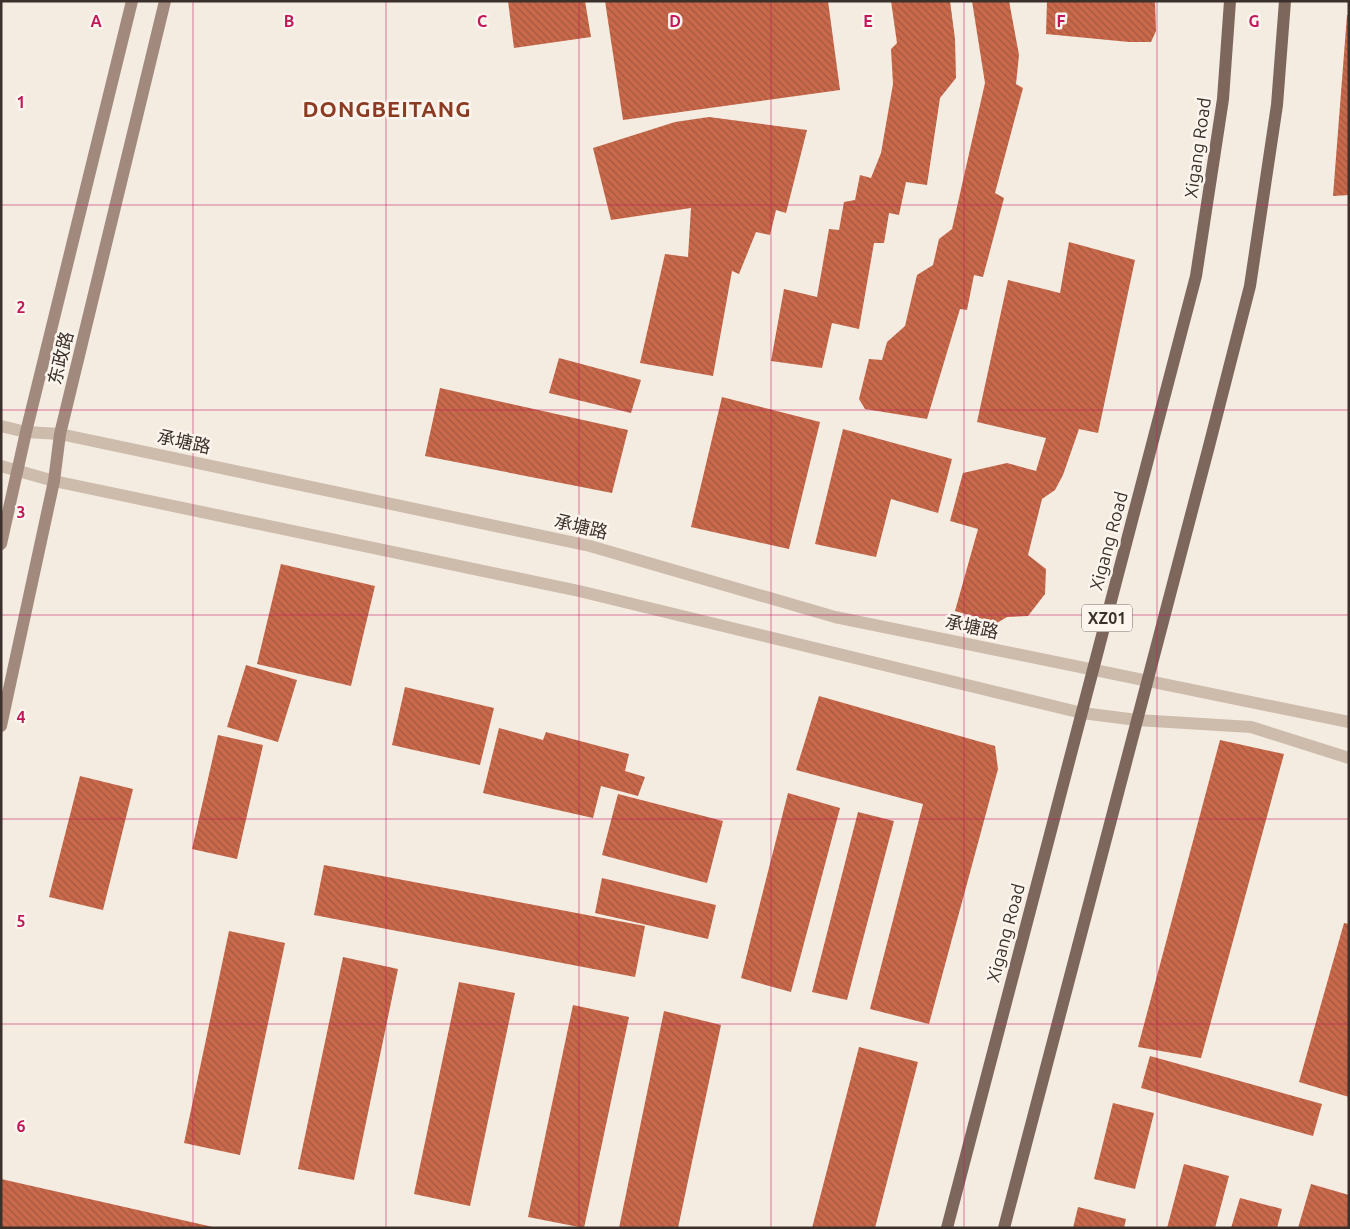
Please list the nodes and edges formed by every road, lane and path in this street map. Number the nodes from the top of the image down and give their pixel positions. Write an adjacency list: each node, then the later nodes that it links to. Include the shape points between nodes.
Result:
1 (132, 1): 6 (main road, 东政路)
2 (165, 1): 7 (main road, 东政路)
3 (1230, 1): 12 (main road, Xigang Road / XZ01, via 1223,100 1196,276)
4 (1285, 1): 13 (main road, via 1278,105 1250,286)
5 (1, 426): 6 (street, 承塘路)
6 (26, 432): 7 (street, 承塘路); 9 (main road, 东政路)
7 (60, 434): 10 (main road, 东政路); 12 (street, 承塘路, via 590,546 835,617)
8 (1, 466): 9 (street)
9 (18, 470): 10 (street); 11 (main road, 东政路)
10 (54, 481): 14 (street, via 579,591); 17 (main road, 东政路)
11 (1, 544)
12 (1093, 670): 13 (street, 承塘路); 14 (main road, Xigang Road / XZ01)
13 (1148, 680): 15 (main road); 16 (street, 承塘路)
14 (1082, 713): 15 (street); 19 (main road, Xigang Road / XZ01)
15 (1137, 720): 18 (street, via 1251,727); 20 (main road)
16 (1349, 722)
17 (1, 726)
18 (1349, 758)
19 (947, 1228)
20 (1004, 1228)

